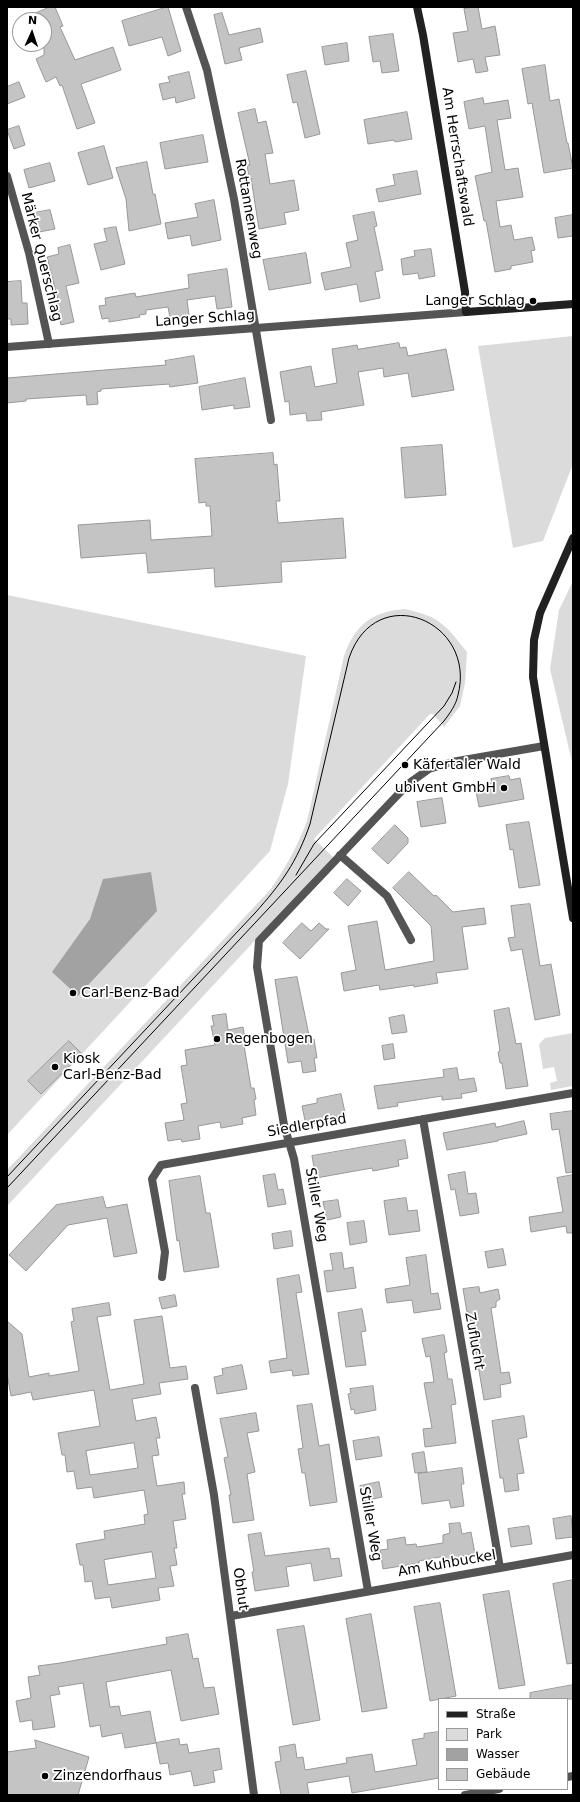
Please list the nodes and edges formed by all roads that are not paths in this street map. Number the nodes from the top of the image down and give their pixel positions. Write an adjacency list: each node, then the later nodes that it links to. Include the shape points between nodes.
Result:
1 (186, 7): 6 (street, Rottannenweg, via 207,70 234,199)
2 (416, 7): 5 (street, Am Herrschaftswald, via 423,35 466,292)
3 (7, 176): 7 (street, Märker Querschlag, via 29,253)
4 (573, 304): 5 (street, Langer Schlag)
5 (466, 312): 6 (street, Langer Schlag)
6 (255, 328): 7 (street, Langer Schlag); 9 (street, Rottannenweg)
7 (49, 344): 8 (street, Langer Schlag)
8 (7, 347)
9 (271, 420)
10 (573, 538): 11 (street, via 540,612 534,640 532,677)
11 (544, 746): 12 (street, Stiller Weg, via 466,759 429,769 408,784); 13 (street)
12 (340, 855): 14 (street, via 386,896); 17 (street, Stiller Weg, via 258,941 257,967)
13 (573, 918)
14 (411, 940)
15 (573, 1093): 16 (street, Siedlerpfad)
16 (423, 1119): 17 (street, Siedlerpfad); 21 (street, Zuflucht)
17 (289, 1142): 18 (street, Siedlerpfad, via 161,1165 152,1179 165,1252); 22 (street, Stiller Weg, via 294,1158)
18 (162, 1277)
19 (195, 1388): 23 (street, Obhut, via 214,1495)
20 (573, 1555): 21 (street, Am Kuhbuckel)
21 (500, 1568): 22 (street, Am Kuhbuckel)
22 (368, 1591): 23 (street, Am Kuhbuckel)
23 (231, 1616): 25 (street, Obhut)
24 (493, 1790): 26 (street)
25 (254, 1795)
26 (465, 1795)

